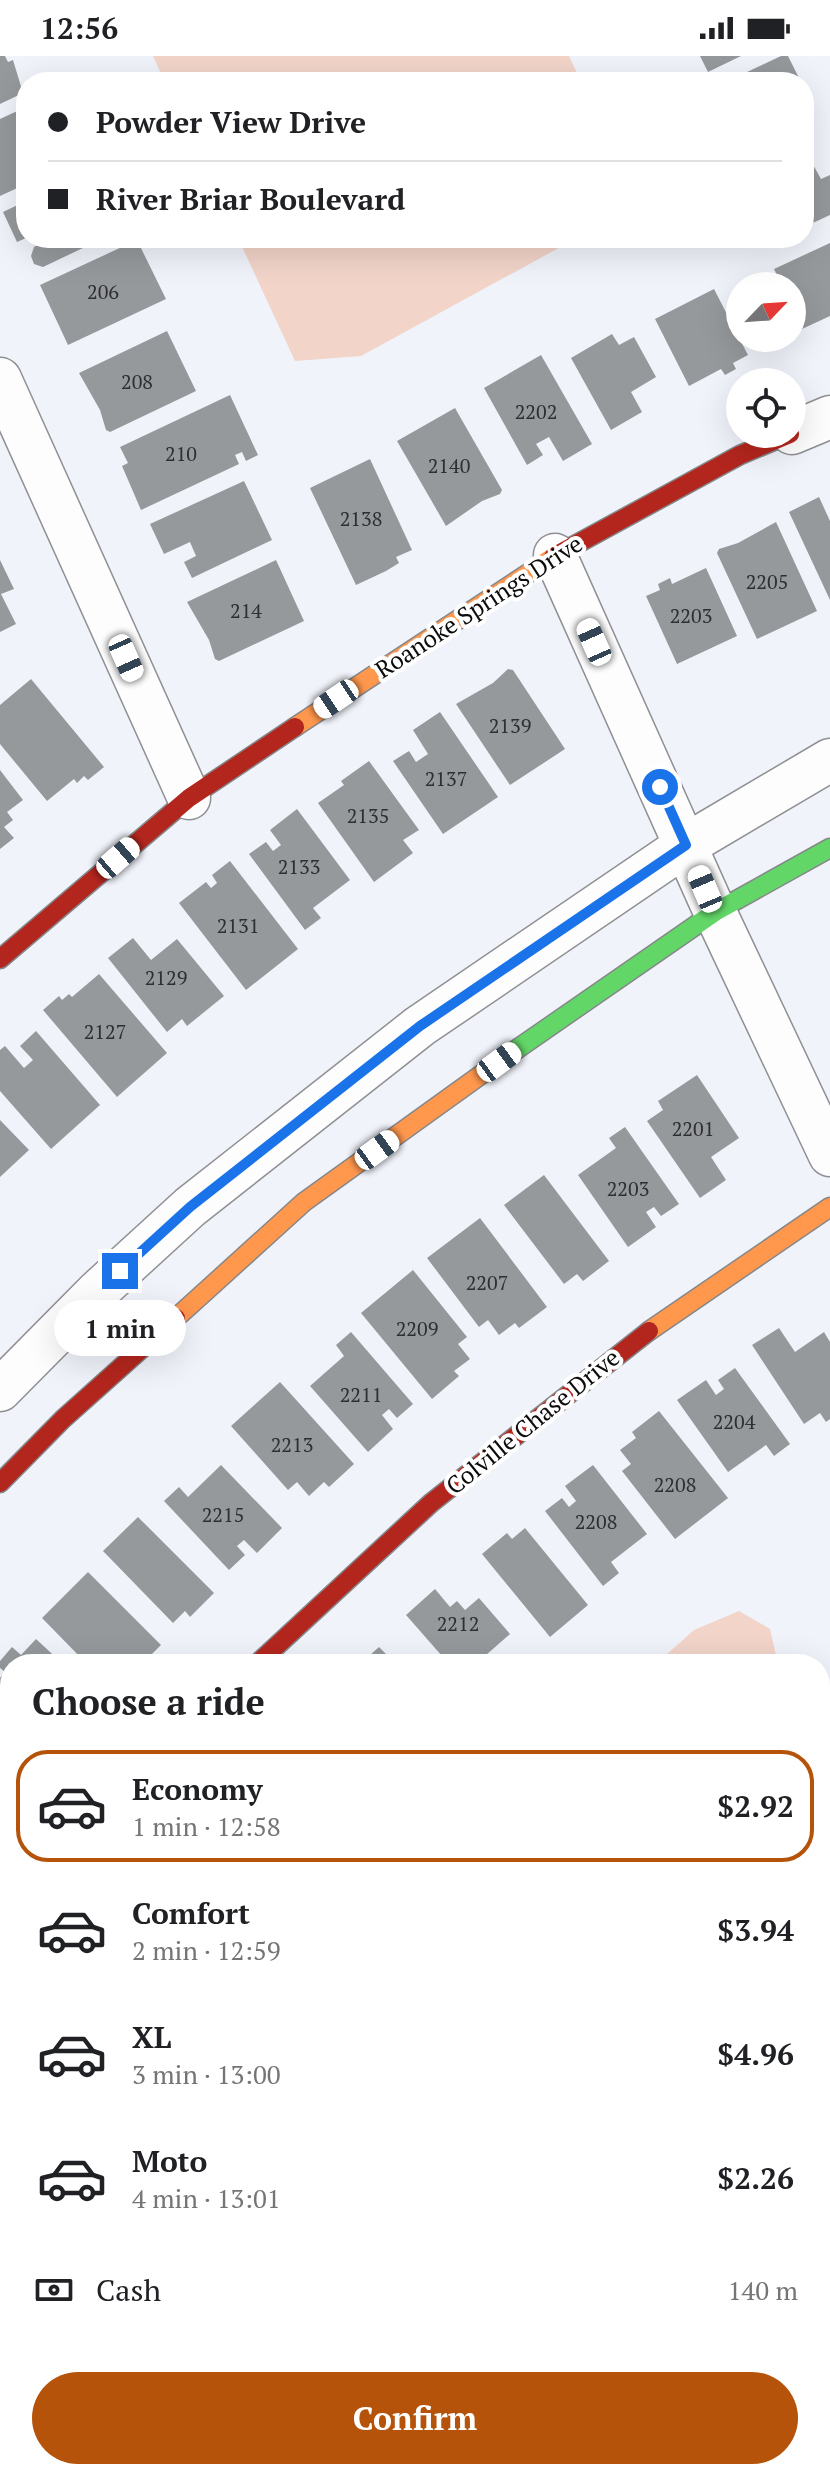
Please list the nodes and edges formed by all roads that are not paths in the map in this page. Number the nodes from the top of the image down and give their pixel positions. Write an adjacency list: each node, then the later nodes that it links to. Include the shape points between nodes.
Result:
1 (0, 379): 7 (street)
2 (830, 417): 3 (street, Roanoke Springs Drive)
3 (806, 427)
4 (757, 448): 5 (street, Roanoke Springs Drive)
5 (555, 555): 7 (street, Roanoke Springs Drive); 8 (street)
6 (830, 760): 8 (street)
7 (189, 798): 11 (street, Roanoke Springs Drive)
8 (686, 845): 10 (street); 14 (street, via 420,1026 190,1207)
9 (830, 848): 10 (street)
10 (715, 912): 12 (street); 15 (street, via 304,1202 63,1419)
11 (0, 959)
12 (830, 1155)
13 (830, 1207): 16 (street, Colville Chase Drive, via 608,1361 431,1503)
14 (0, 1390)
15 (0, 1483)
16 (268, 1654)

